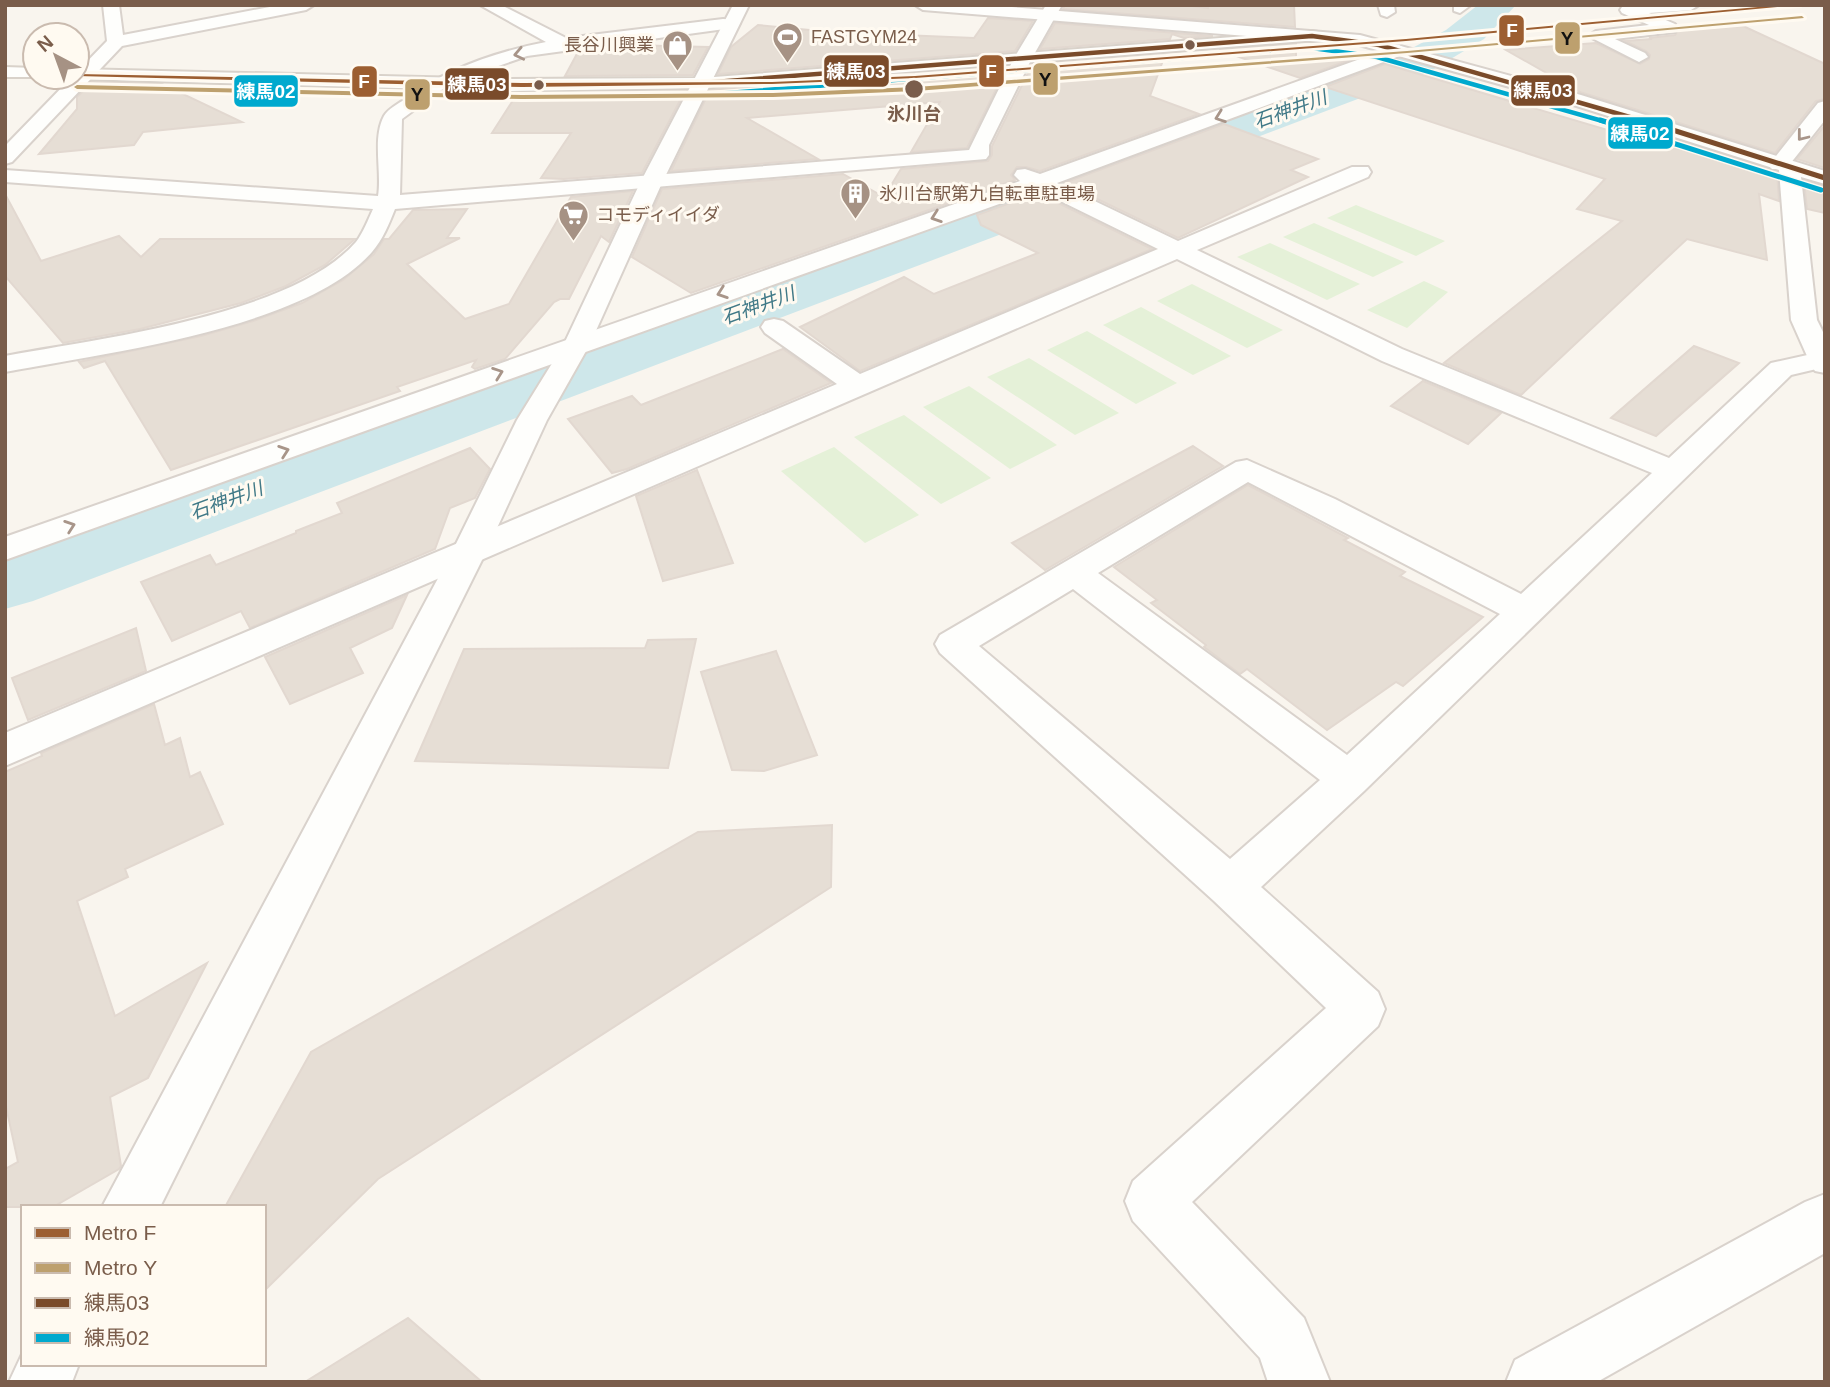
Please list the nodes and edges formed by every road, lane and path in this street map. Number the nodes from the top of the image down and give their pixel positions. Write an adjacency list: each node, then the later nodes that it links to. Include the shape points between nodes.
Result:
1 (111, 5): 10 (street)
2 (306, 5): 10 (street)
3 (488, 5): 11 (street)
4 (923, 5): 7 (street)
5 (1691, 5): 6 (street)
6 (1628, 8): 13 (street, via 1669,28 1596,36)
7 (1051, 10): 9 (street); 14 (street)
8 (736, 14): 11 (street); 18 (street)
9 (1312, 36): 12 (street, via 1360,40); 14 (street)
10 (116, 43): 15 (street)
11 (564, 44): 17 (street, one-way to 17, via 497,59)
12 (1402, 51): 23 (street, via 1574,99); 27 (street, one-way to 27)
13 (1639, 57)
14 (1023, 58): 18 (street); 21 (street, via 979,145)
15 (91, 65)
16 (91, 74): 17 (street)
17 (443, 83): 18 (street); 29 (street, via 393,117)
18 (701, 83): 28 (street)
19 (66, 91): 22 (street)
20 (1825, 107): 23 (street, one-way to 23)
21 (979, 155): 27 (street); 28 (street)
22 (5, 158)
23 (1784, 166): 26 (street); 33 (street, via 1804,320)
24 (1360, 172): 30 (street)
25 (5, 176): 29 (street)
26 (1825, 178)
27 (1039, 182): 30 (street); 32 (street, one-way to 32)
28 (651, 183): 29 (street); 32 (street)
29 (387, 203): 34 (street, via 364,247 330,274 293,293 203,326)
30 (1178, 249): 35 (street); 36 (street, via 1392,355)
31 (774, 327): 35 (street)
32 (577, 344): 37 (street, one-way to 32); 38 (street, via 532,420)
33 (1823, 362): 36 (street, via 1782,369)
34 (5, 364)
35 (859, 386): 38 (street)
36 (1672, 470): 40 (street)
37 (5, 549)
38 (468, 554): 41 (street); 44 (street)
39 (1074, 572): 40 (street, via 1247,470); 42 (street); 43 (street, via 953,643)
40 (1524, 611): 42 (street)
41 (5, 750)
42 (1349, 779): 43 (street)
43 (1230, 887): 48 (street, via 1361,1009 1153,1201 1283,1339)
44 (131, 1205)
45 (1825, 1222): 49 (street)
46 (48, 1366): 47 (street)
47 (40, 1382)
48 (1299, 1382)
49 (1537, 1382)

